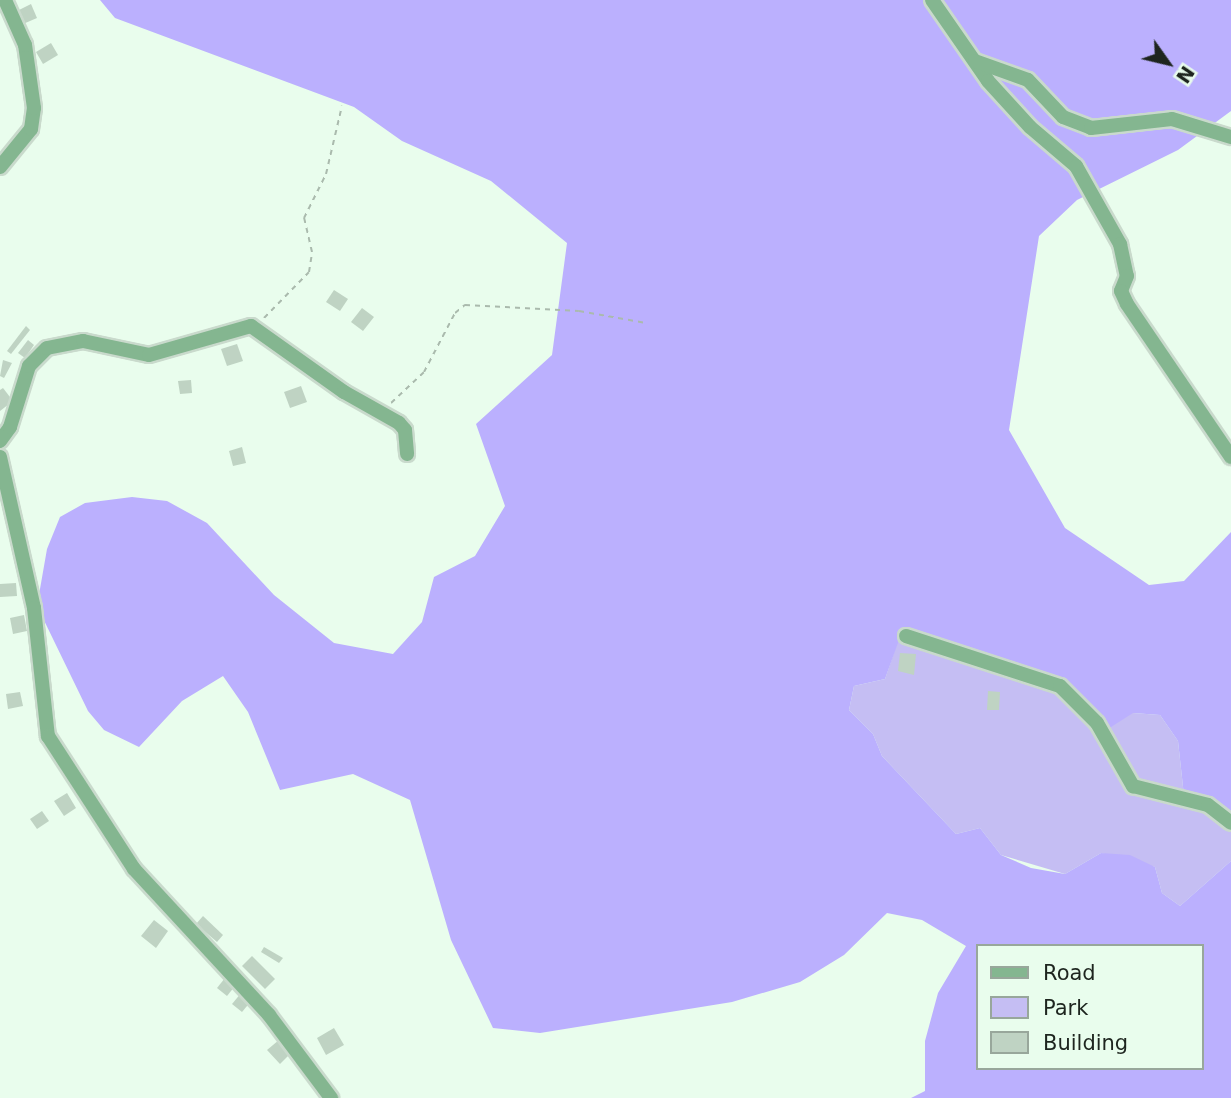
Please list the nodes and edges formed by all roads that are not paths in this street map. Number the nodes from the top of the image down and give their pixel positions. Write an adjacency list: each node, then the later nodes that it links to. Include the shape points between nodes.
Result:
1 (5, 0): 5 (street, via 25,45 34,108 30,129)
2 (932, 0): 3 (street)
3 (968, 57): 4 (street, via 1028,80 1063,117 1091,128 1172,119); 9 (street, via 1030,127 1076,166 1120,244 1127,276 1121,291)
4 (1231, 137)
5 (0, 167)
6 (0, 440): 7 (street, via 10,427 29,366 47,348 83,341 149,355 256,326 405,430)
7 (407, 454)
8 (0, 457): 12 (street, via 34,608 48,736 134,869 269,1015)
9 (1231, 457)
10 (906, 636): 11 (street, via 1060,686 1097,723 1133,786 1208,805)
11 (1231, 823)
12 (331, 1098)

